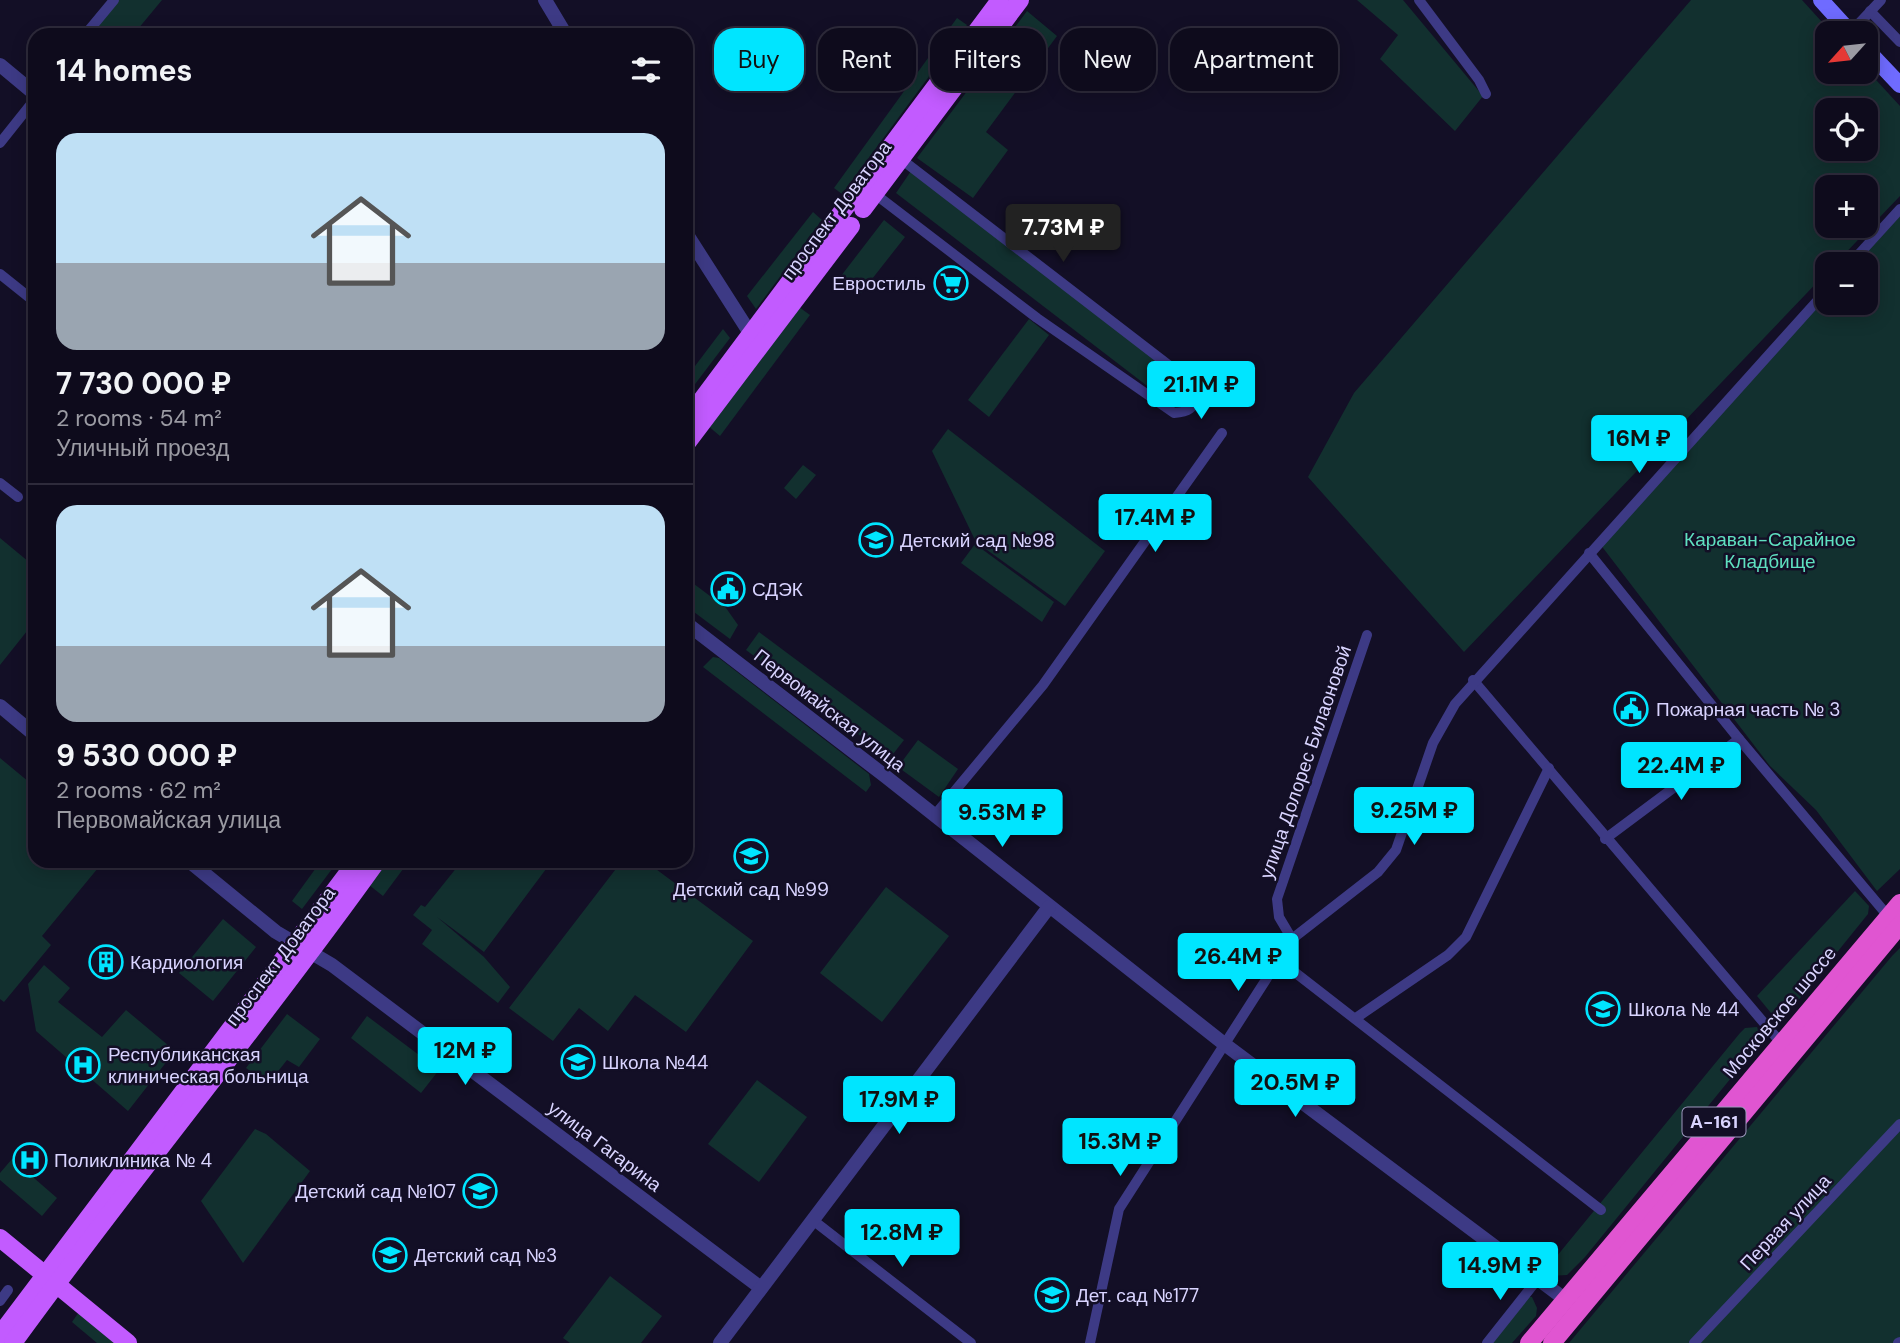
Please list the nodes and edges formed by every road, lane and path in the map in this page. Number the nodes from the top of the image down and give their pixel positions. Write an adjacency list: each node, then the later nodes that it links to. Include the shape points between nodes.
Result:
1 (114, 0): 11 (street)
2 (545, 0): 12 (street)
3 (1000, 0): 31 (main road, проспект Доватора)
4 (1020, 0): 21 (main road, проспект Доватора)
5 (1419, 0): 18 (street)
6 (1821, 0): 9 (main road)
7 (1881, 0): 8 (street)
8 (1870, 11): 10 (street); 13 (street)
9 (1839, 21)
10 (1861, 21)
11 (91, 28)
12 (562, 28)
13 (1900, 42)
14 (1878, 62): 16 (main road)
15 (0, 65): 17 (street)
16 (1900, 85)
17 (28, 91)
18 (1486, 94)
19 (28, 106): 20 (street)
20 (0, 143)
21 (901, 159): 22 (main road, проспект Доватора); 22 (street, via 1188,380 1198,394 1196,402 1187,412 1174,413 1037,318)
22 (875, 194): 23 (main road, проспект Доватора)
23 (863, 209): 25 (main road, проспект Доватора)
24 (1900, 209): 27 (street)
25 (850, 226): 31 (main road, проспект Доватора)
26 (693, 244): 31 (street)
27 (1861, 252)
28 (0, 275): 29 (street)
29 (28, 297)
30 (1815, 303): 37 (street)
31 (755, 341): 32 (main road, проспект Доватора); 34 (main road, проспект Доватора)
32 (693, 413)
33 (1222, 433): 45 (street, via 1043,685)
34 (693, 434)
35 (0, 483): 36 (street)
36 (18, 497)
37 (1589, 553): 40 (street); 43 (street)
38 (693, 628): 45 (street, Первомайская улица)
39 (1367, 635): 52 (street, улица Долорес Билаоновой, via 1277,899 1279,917)
40 (1474, 680): 44 (street); 52 (street, via 1441,726 1391,857)
41 (0, 706): 42 (street)
42 (28, 729)
43 (1739, 739): 46 (street); 51 (street)
44 (1549, 768): 46 (street); 55 (street, via 1466,937 1448,955)
45 (934, 816): 50 (street, Первомайская улица)
46 (1605, 839): 56 (street)
47 (198, 868): 53 (street, улица Гагарина, via 276,932)
48 (353, 868): 53 (main road, проспект Доватора)
49 (371, 868): 53 (main road, проспект Доватора)
50 (1049, 907): 57 (street, Первомайская улица); 60 (street)
51 (1896, 915): 56 (highway, Московское шоссе / А-161); 76 (highway, Московское шоссе / А-161)
52 (1292, 939): 54 (street)
53 (304, 948): 62 (main road, проспект Доватора); 64 (street, улица Гагарина)
54 (1279, 960): 55 (street); 57 (street)
55 (1356, 1018): 59 (street)
56 (1781, 1043): 66 (highway, Московское шоссе / А-161)
57 (1223, 1044): 63 (street, Первомайская улица); 73 (street, via 1119,1209)
58 (1900, 1124): 77 (street, Первая улица)
59 (1601, 1210)
60 (814, 1220): 64 (street); 72 (street)
61 (0, 1238): 62 (main road)
62 (49, 1280): 68 (main road, проспект Доватора); 69 (main road, проспект Доватора); 70 (main road)
63 (1537, 1280): 66 (street, Первомайская улица); 74 (street)
64 (761, 1288): 71 (street)
65 (8, 1290): 67 (street)
66 (1566, 1300): 75 (highway, Московское шоссе / А-161)
67 (0, 1301)
68 (0, 1335)
69 (13, 1343)
70 (128, 1343)
71 (720, 1343)
72 (971, 1343)
73 (1090, 1343)
74 (1487, 1343)
75 (1529, 1343)
76 (1552, 1343)
77 (1694, 1343)

